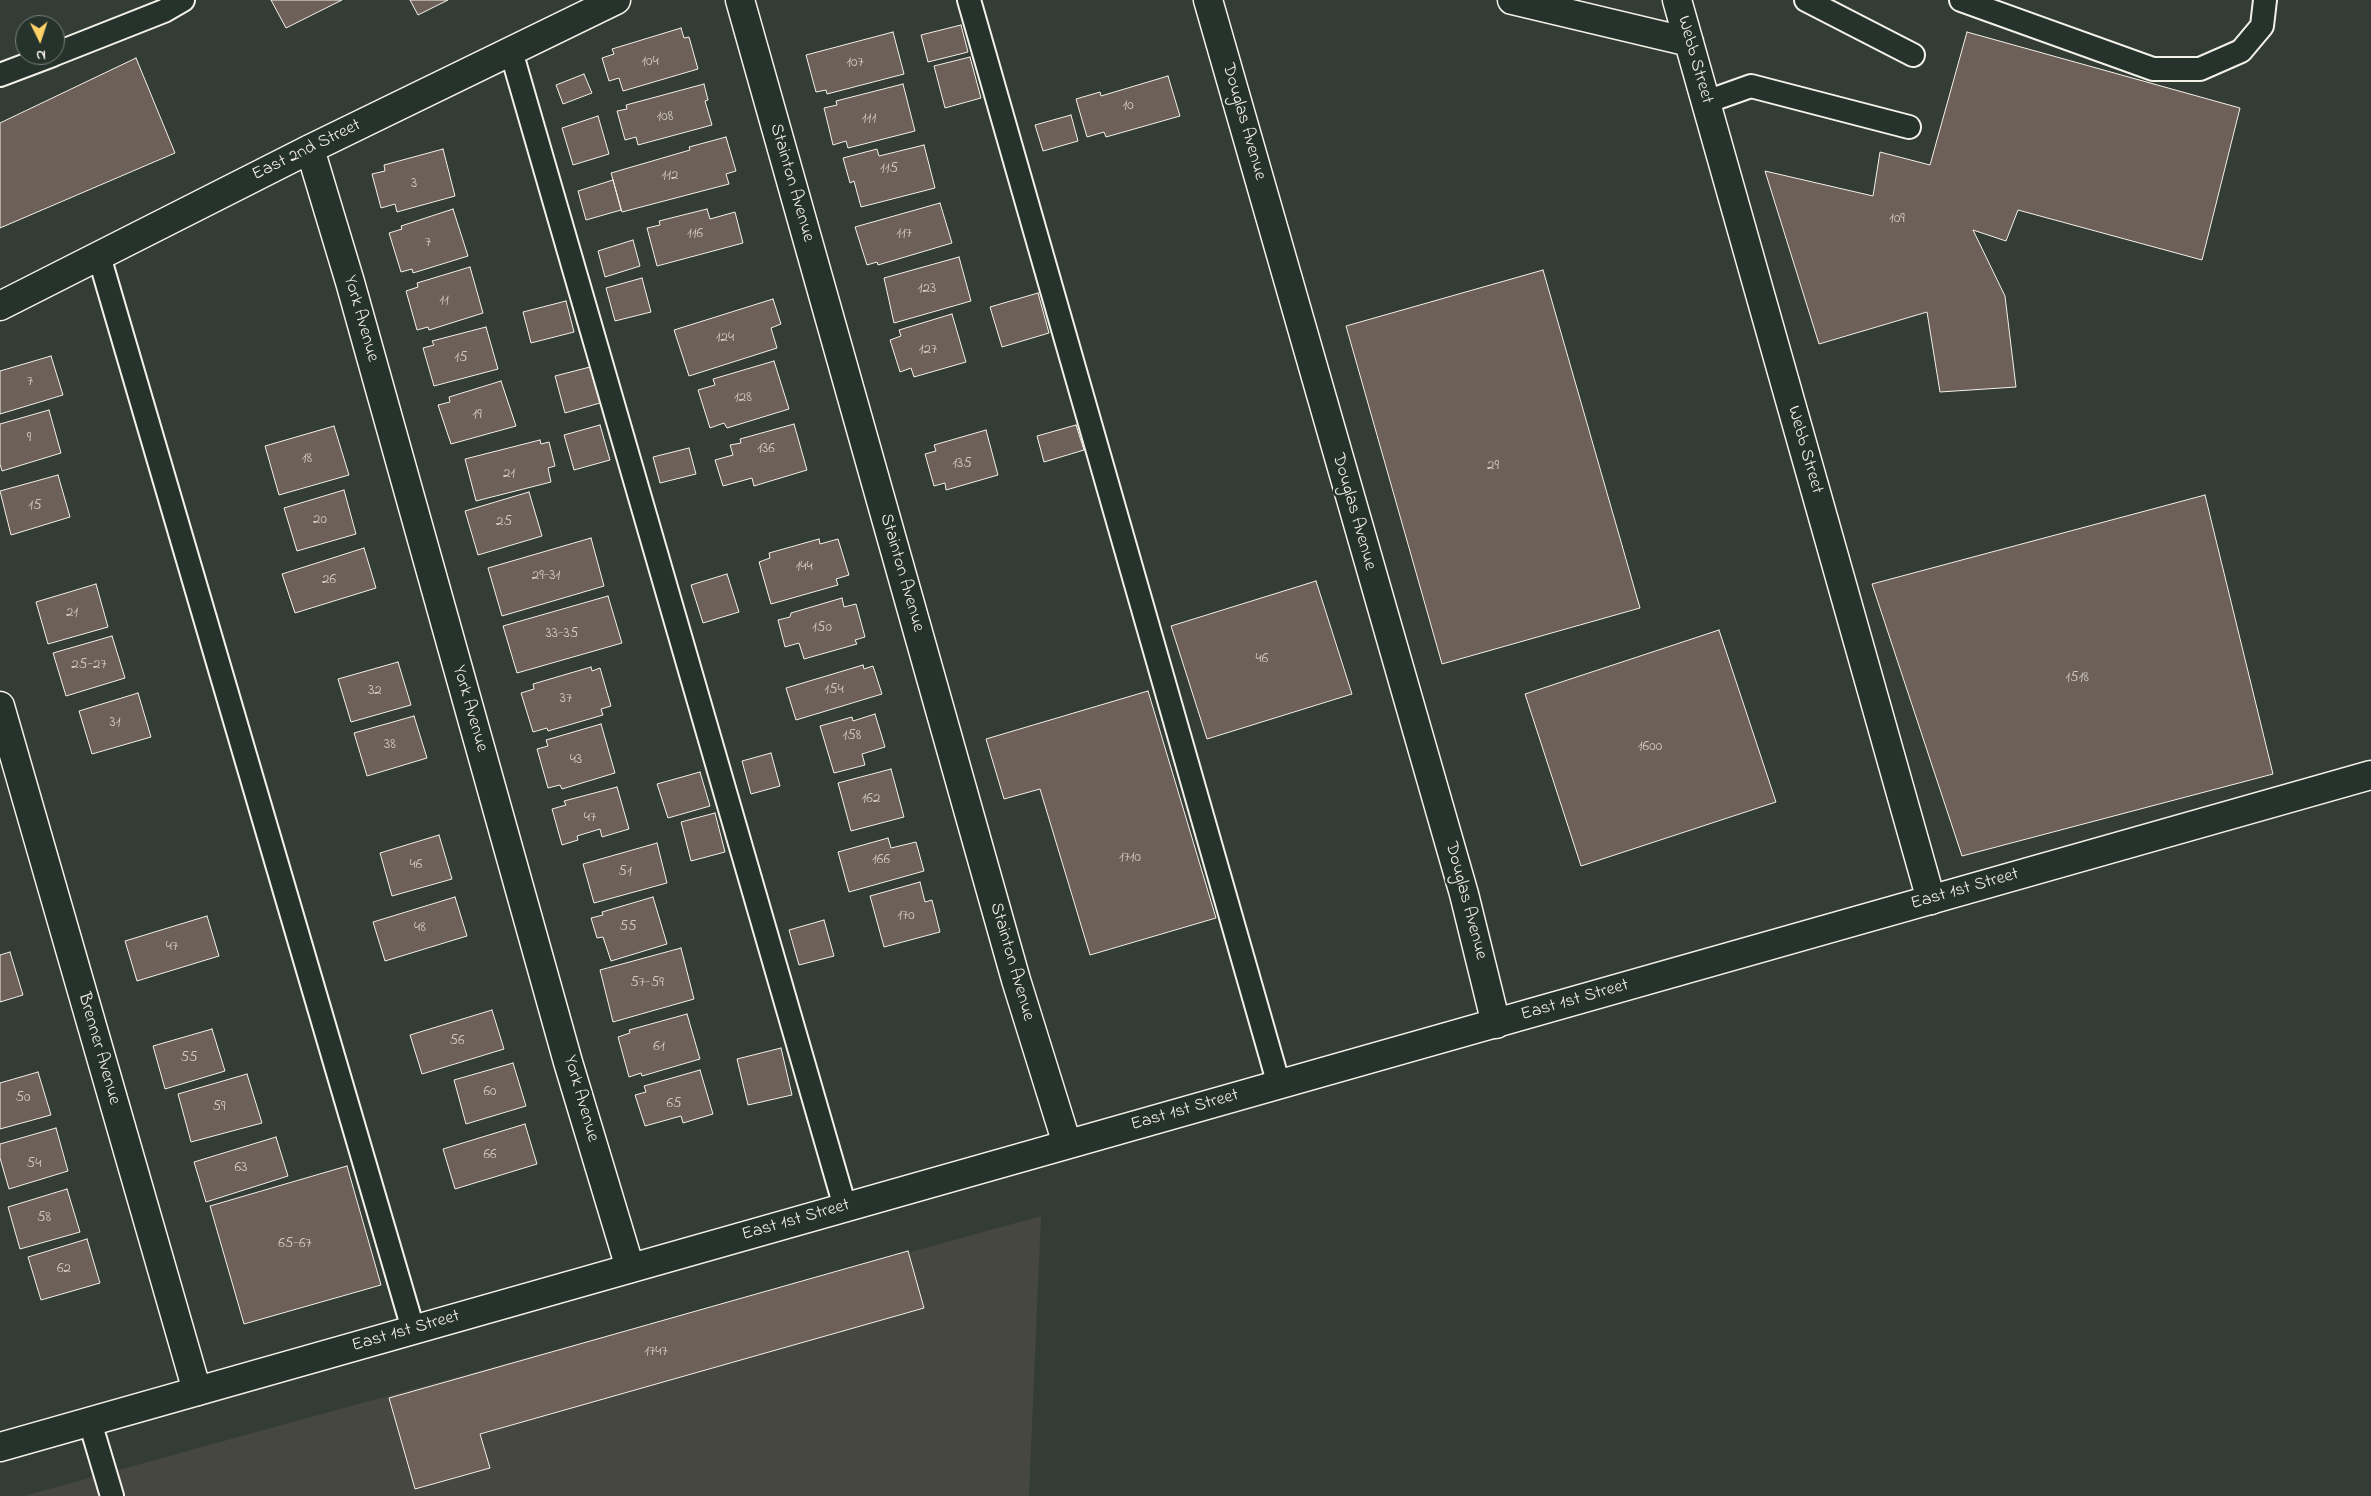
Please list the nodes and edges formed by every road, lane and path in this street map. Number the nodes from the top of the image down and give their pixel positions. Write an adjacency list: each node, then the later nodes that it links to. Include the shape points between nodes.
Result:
1 (183, 0): 12 (lane)
2 (616, 0): 13 (street, East 2nd Street)
3 (740, 0): 27 (street, Stainton Avenue, via 1016,980)
4 (969, 0): 26 (lane)
5 (1208, 0): 25 (street, Douglas Avenue, via 1464,894)
6 (1512, 0): 11 (street)
7 (1677, 0): 11 (street, Webb Street)
8 (1806, 0): 14 (lane)
9 (1961, 0): 10 (lane, via 2153,69 2200,69 2241,51 2262,26)
10 (2265, 0)
11 (1689, 42): 17 (street, Webb Street)
12 (65, 50)
13 (512, 51): 19 (street, East 2nd Street); 28 (lane)
14 (1913, 55)
15 (27, 65): 16 (lane)
16 (0, 75)
17 (1706, 102): 18 (lane, via 1751,86); 24 (street, Webb Street)
18 (1909, 127)
19 (310, 150): 20 (street, East 2nd Street); 29 (street, York Avenue, via 350,282 568,1062)
20 (98, 256): 21 (street, East 2nd Street); 30 (lane)
21 (0, 306)
22 (0, 706): 31 (street, Brenner Avenue)
23 (2371, 776): 24 (street, East 1st Street)
24 (1931, 900): 25 (street, East 1st Street)
25 (1496, 1024): 26 (street, East 1st Street)
26 (1279, 1085): 27 (street, East 1st Street)
27 (1067, 1144): 28 (street, East 1st Street)
28 (845, 1207): 29 (street, East 1st Street)
29 (630, 1268): 30 (street, East 1st Street)
30 (414, 1329): 31 (street, East 1st Street)
31 (197, 1391): 32 (street, East 1st Street)
32 (90, 1422): 33 (street, East 1st Street); 34 (lane)
33 (0, 1448)
34 (112, 1496)

